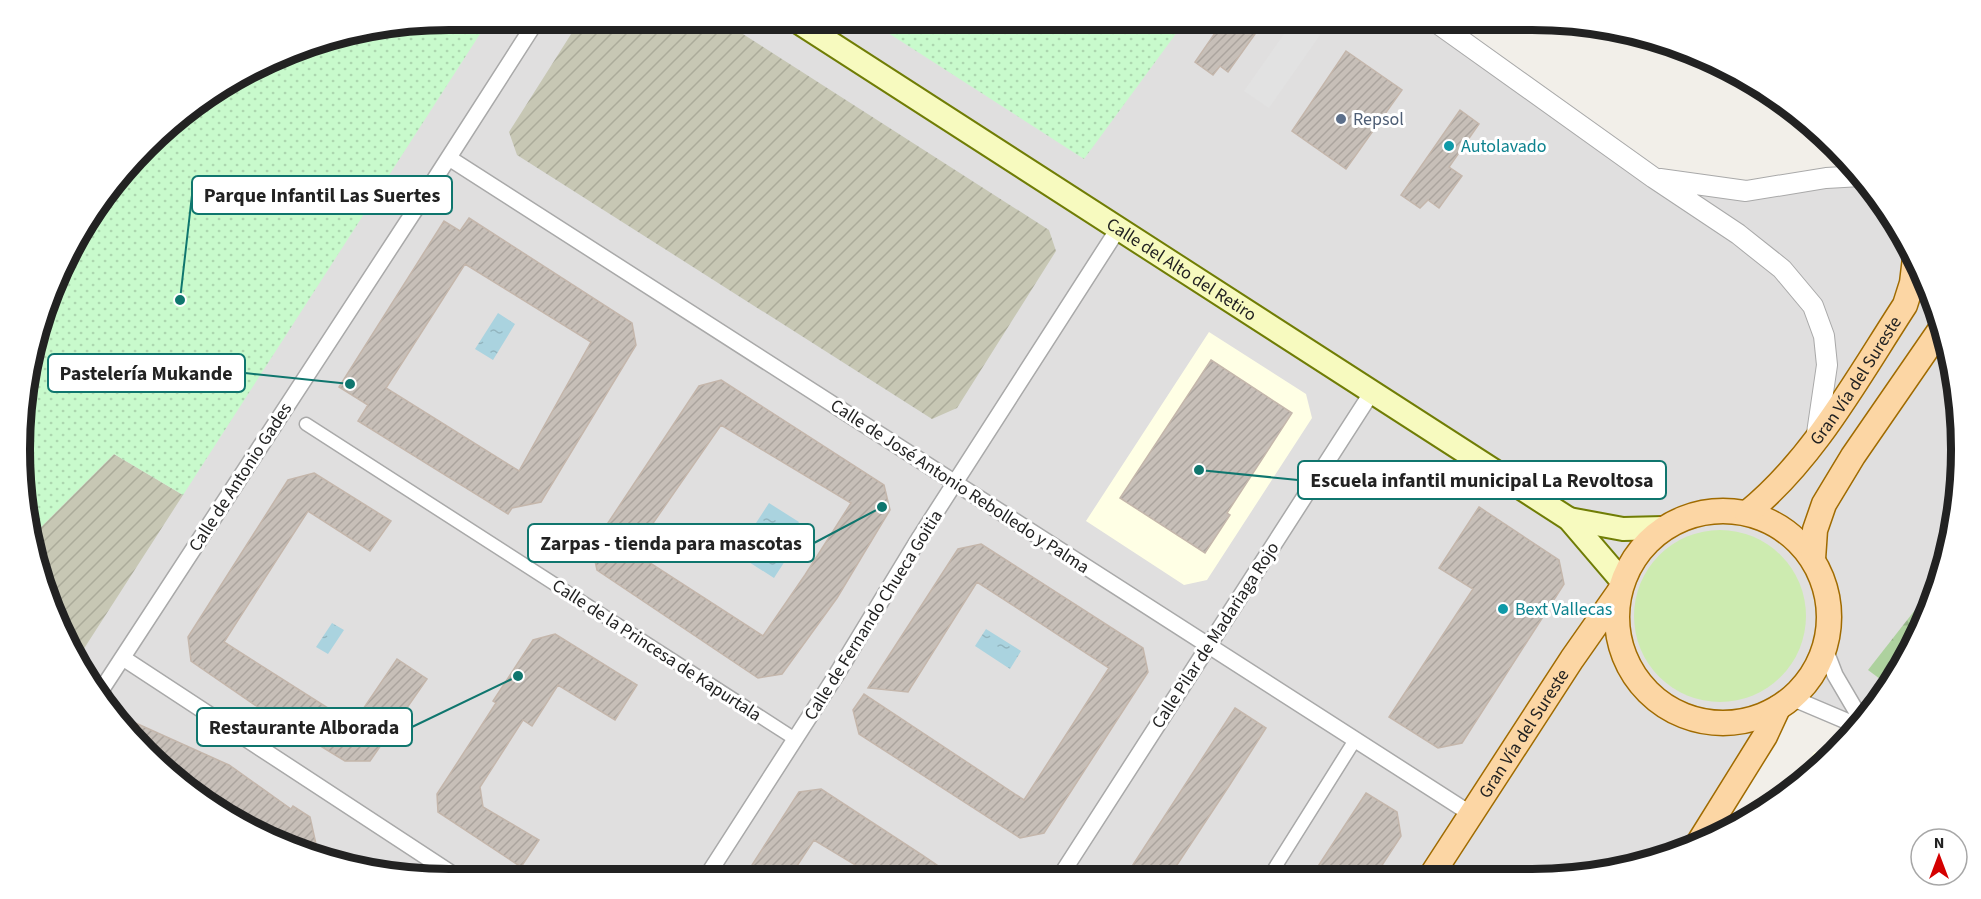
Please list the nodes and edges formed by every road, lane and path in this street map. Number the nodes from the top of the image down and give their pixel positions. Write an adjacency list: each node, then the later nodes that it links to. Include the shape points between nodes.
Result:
1 (531, 30): 4 (street, Calle de Antonio Gades)
2 (810, 30): 7 (main road, Calle del Alto del Retiro)
3 (1447, 30): 6 (street)
4 (449, 158): 13 (street, Calle de José Antonio Rebolledo y Palma); 21 (street, Calle de Antonio Gades)
5 (1850, 177): 6 (street, via 1746,191)
6 (1654, 178): 12 (street, via 1782,268 1813,306 1824,336 1827,365)
7 (1118, 229): 10 (main road, Calle del Alto del Retiro); 13 (street, Calle de Fernando Chueca Goitia)
8 (1913, 275): 12 (main road, Gran Vía del Sureste, via 1905,305)
9 (1936, 336): 17 (main road, via 1824,504 1815,530)
10 (1372, 392): 15 (main road, Calle del Alto del Retiro); 19 (street, Calle Pilar de Madariaga Rojo)
11 (306, 424): 26 (street, Calle de la Princesa de Kapurtala)
12 (1816, 440): 14 (main road, Gran Vía del Sureste, via 1787,477)
13 (955, 482): 19 (street, Calle de José Antonio Rebolledo y Palma); 26 (street, Calle de Fernando Chueca Goitia)
14 (1747, 513): 16 (main road, via 1719,511 1690,516); 17 (main road, via 1773,523 1795,538)
15 (1569, 519): 16 (main road, Calle del Alto del Retiro, via 1623,529); 18 (main road, Calle del Alto del Retiro)
16 (1665, 528): 18 (main road, via 1639,551)
17 (1813, 559): 20 (main road, via 1825,587 1830,618)
18 (1621, 587): 23 (main road, via 1617,623 1623,654 1638,681 1660,703 1688,717 1719,723 1750,720); 28 (main road, Gran Vía del Sureste)
19 (1208, 646): 27 (street, Calle de José Antonio Rebolledo y Palma); 32 (street, Calle Pilar de Madariaga Rojo)
20 (1825, 649): 23 (main road, via 1812,676); 24 (street)
21 (123, 658): 22 (street, Calle de Antonio Gades); 30 (street)
22 (104, 687)
23 (1785, 703): 25 (street); 29 (main road)
24 (1857, 714)
25 (1849, 723)
26 (795, 740): 31 (street, Calle de Fernando Chueca Goitia)
27 (1355, 740): 28 (street, Calle de José Antonio Rebolledo y Palma); 33 (street)
28 (1471, 814): 34 (main road, Gran Vía del Sureste)
29 (1706, 831)
30 (444, 869)
31 (711, 869)
32 (1065, 869)
33 (1274, 869)
34 (1436, 869)

